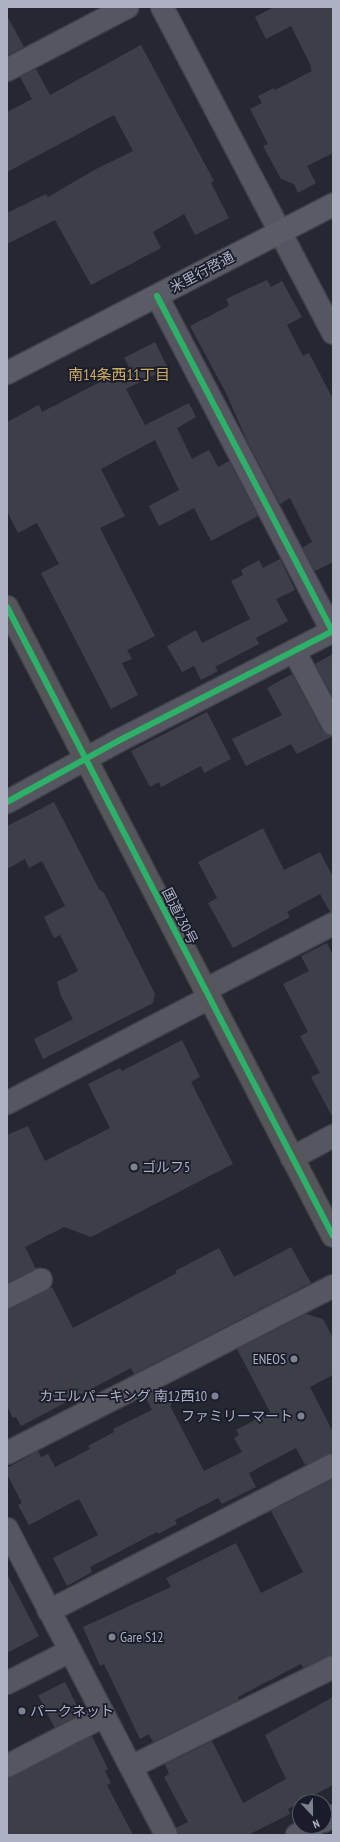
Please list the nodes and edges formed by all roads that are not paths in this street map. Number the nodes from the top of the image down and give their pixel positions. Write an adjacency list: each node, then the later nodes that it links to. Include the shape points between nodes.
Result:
1 (127, 7): 3 (street)
2 (162, 7): 5 (street)
3 (7, 70)
4 (333, 204): 5 (street, 米里行啓通)
5 (280, 232): 6 (street, 米里行啓通); 7 (street)
6 (157, 296): 8 (street, 米里行啓通); 10 (street)
7 (333, 333)
8 (7, 373)
9 (7, 607): 13 (highway, 国道230号)
10 (332, 631): 11 (street)
11 (294, 651): 12 (street); 13 (street)
12 (333, 724)
13 (85, 759): 14 (street); 16 (highway, 国道230号)
14 (7, 802)
15 (333, 924): 16 (street)
16 (207, 994): 17 (street); 19 (highway, 国道230号)
17 (7, 1103)
18 (333, 1136): 19 (street)
19 (292, 1158): 20 (highway, 国道230号)
20 (333, 1236)
21 (41, 1280): 23 (street)
22 (333, 1286): 24 (street)
23 (7, 1297)
24 (7, 1453)
25 (333, 1465): 27 (street)
26 (7, 1530): 27 (street)
27 (49, 1611): 28 (street)
28 (70, 1651): 30 (street); 31 (street)
29 (333, 1666): 33 (street)
30 (7, 1683)
31 (104, 1716): 32 (street); 33 (street)
32 (7, 1766)
33 (131, 1767): 34 (street)
34 (166, 1835)

